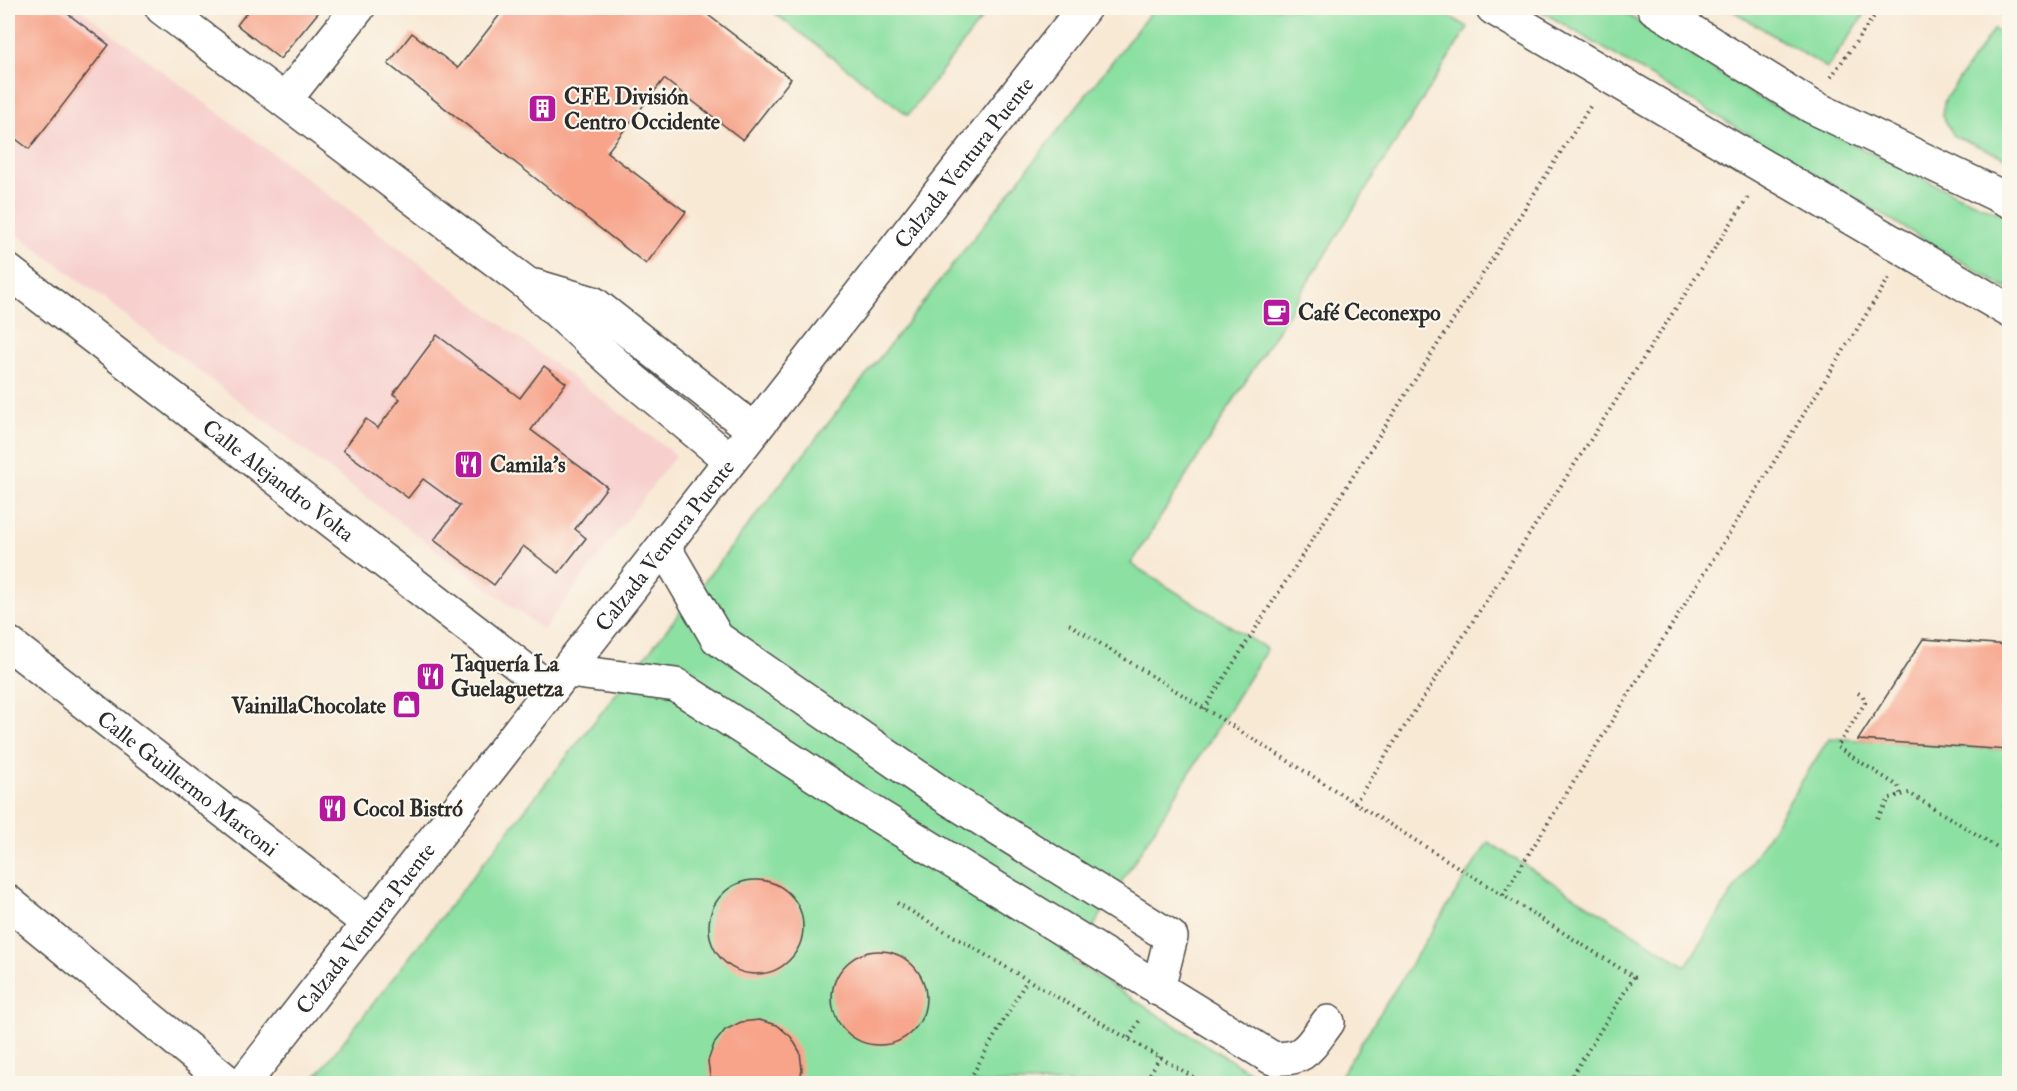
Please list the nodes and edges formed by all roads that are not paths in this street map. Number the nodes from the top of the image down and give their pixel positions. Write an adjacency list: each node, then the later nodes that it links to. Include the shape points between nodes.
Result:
1 (162, 8): 6 (street)
2 (358, 8): 6 (street)
3 (1084, 8): 11 (street, Calzada Ventura Puente)
4 (1493, 8): 10 (street)
5 (1654, 8): 7 (street, via 1811,106)
6 (285, 100): 9 (street)
7 (2010, 201)
8 (8, 271): 15 (street, Calle Alejandro Volta)
9 (527, 284): 11 (street, via 593,303); 12 (street)
10 (2010, 311)
11 (754, 430): 12 (street, Calzada Ventura Puente)
12 (730, 460): 13 (street, Calzada Ventura Puente)
13 (668, 539): 15 (street, Calzada Ventura Puente); 18 (street, via 664,547 717,638 945,796 1159,925)
14 (8, 643): 17 (street, Calle Guillermo Marconi)
15 (557, 682): 17 (street, Calzada Ventura Puente); 18 (street, via 569,671 676,685)
16 (8, 902): 20 (street)
17 (368, 923): 21 (street, Calzada Ventura Puente)
18 (1158, 989): 19 (street, via 1272,1058 1290,1060 1304,1054)
19 (1328, 1022)
20 (230, 1083)
21 (243, 1083)

